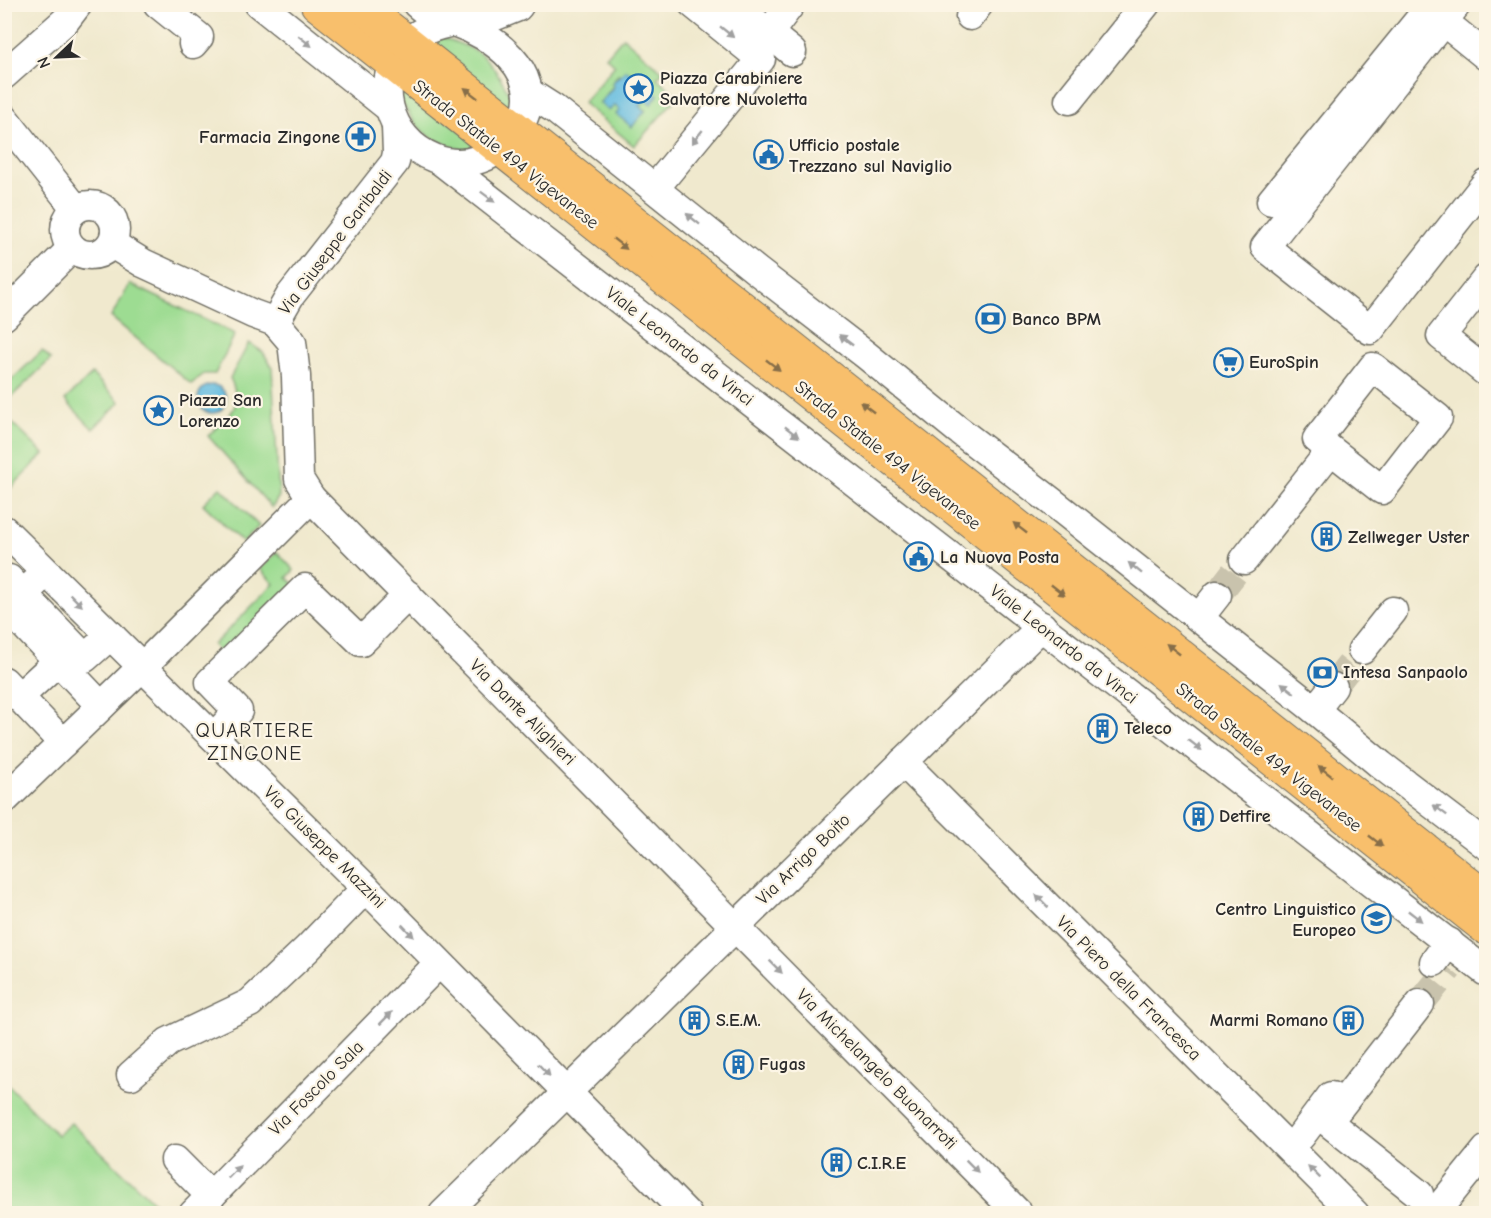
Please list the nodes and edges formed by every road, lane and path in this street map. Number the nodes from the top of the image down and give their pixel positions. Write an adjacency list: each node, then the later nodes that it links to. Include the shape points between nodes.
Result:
1 (78, 4): 20 (street, via 65,21)
2 (158, 4): 15 (street, via 198,37)
3 (260, 4): 24 (street, one-way to 24)
4 (317, 4): 17 (main road, Strada Statale 494 Vigevanese)
5 (359, 4): 17 (main road, Strada Statale 494 Vigevanese)
6 (417, 4): 13 (street)
7 (693, 4): 28 (street, one-way to 28, via 761,59)
8 (733, 4): 14 (street)
9 (791, 4): 14 (street)
10 (1146, 4): 22 (street)
11 (519, 6): 13 (street); 19 (street)
12 (1444, 10): 18 (street); 27 (street, via 1265,247 1370,330); 29 (street)
13 (454, 26): 17 (street, via 419,34); 19 (street, via 486,36)
14 (769, 33): 16 (street)
15 (193, 44)
16 (792, 52)
17 (400, 54): 24 (street, Via Giuseppe Garibaldi, via 388,86); 25 (main road, Strada Statale 494 Vigevanese)
18 (1486, 56)
19 (514, 62): 21 (street)
20 (4, 75)
21 (528, 92): 25 (street, via 524,116); 28 (street)
22 (1069, 100)
23 (4, 117): 30 (street)
24 (392, 117): 26 (street, Via Giuseppe Garibaldi, via 397,153)
25 (509, 139): 26 (street, via 483,159 462,163); 62 (main road, Strada Statale 494 Vigevanese, one-way to 25); 64 (main road, Strada Statale 494 Vigevanese, one-way to 64)
26 (419, 159): 35 (street, Via Giuseppe Garibaldi, via 290,296); 47 (street, Viale Leonardo da Vinci, one-way to 47)
27 (1486, 183)
28 (655, 188): 46 (street, one-way to 28)
29 (1271, 201)
30 (76, 209): 31 (street, via 93,205 108,212 116,227); 32 (street, via 65,228)
31 (112, 244): 32 (street, via 93,256); 35 (street, via 143,263)
32 (72, 248): 34 (street)
33 (1486, 279): 36 (street, via 1441,336)
34 (4, 316)
35 (275, 322): 38 (street, via 292,342 299,479)
36 (1486, 372)
37 (1331, 450): 40 (street)
38 (311, 498): 43 (street, Via Dante Alighieri); 51 (street)
39 (4, 530): 41 (street, Via Giuseppe Mazzini)
40 (1244, 560)
41 (48, 571): 44 (street); 48 (street, Via Giuseppe Mazzini, one-way to 48)
42 (1217, 595): 46 (street)
43 (408, 596): 56 (street, via 361,642 305,588 210,682 238,711); 63 (street, Via Dante Alighieri, via 631,832)
44 (10, 598): 48 (street, via 85,658); 50 (street)
45 (1393, 611): 49 (street)
46 (1199, 618): 55 (street, one-way to 46)
47 (1042, 626): 58 (street, Via Arrigo Boito); 66 (street, Viale Leonardo da Vinci, one-way to 66, via 1448,956)
48 (111, 635): 51 (street, Via Giuseppe Mazzini)
49 (1362, 650)
50 (58, 661): 53 (street); 54 (street)
51 (142, 667): 54 (street); 56 (street, Via Giuseppe Mazzini)
52 (1333, 687): 55 (street)
53 (12, 689): 57 (street)
54 (101, 706): 57 (street)
55 (1315, 710): 60 (street, one-way to 55, via 1380,765)
56 (214, 737): 61 (street, Via Giuseppe Mazzini)
57 (63, 743): 59 (street)
58 (903, 762): 63 (street, Via Arrigo Boito); 77 (street, Via Piero della Francesca, one-way to 58)
59 (4, 800)
60 (1482, 832)
61 (366, 888): 65 (street, Via Giuseppe Mazzini, one-way to 65); 67 (street, via 250,1003 168,1042)
62 (1486, 898)
63 (735, 925): 68 (street, Via Arrigo Boito); 76 (street, Via Michelangelo Buonarroti, one-way to 76)
64 (1486, 928)
65 (439, 963): 68 (street, Via Giuseppe Mazzini, one-way to 68, via 473,986); 73 (street, Via Foscolo Sala, one-way to 65)
66 (1486, 972)
67 (131, 1074)
68 (566, 1091): 74 (street, Via Arrigo Boito); 75 (street, Via Giuseppe Mazzini)
69 (1301, 1136): 72 (street, via 1415,999 1328,1122)
70 (1486, 1150): 72 (street)
71 (175, 1160): 73 (street)
72 (1427, 1204)
73 (202, 1205)
74 (443, 1214)
75 (687, 1214)
76 (1019, 1214)
77 (1355, 1214)

